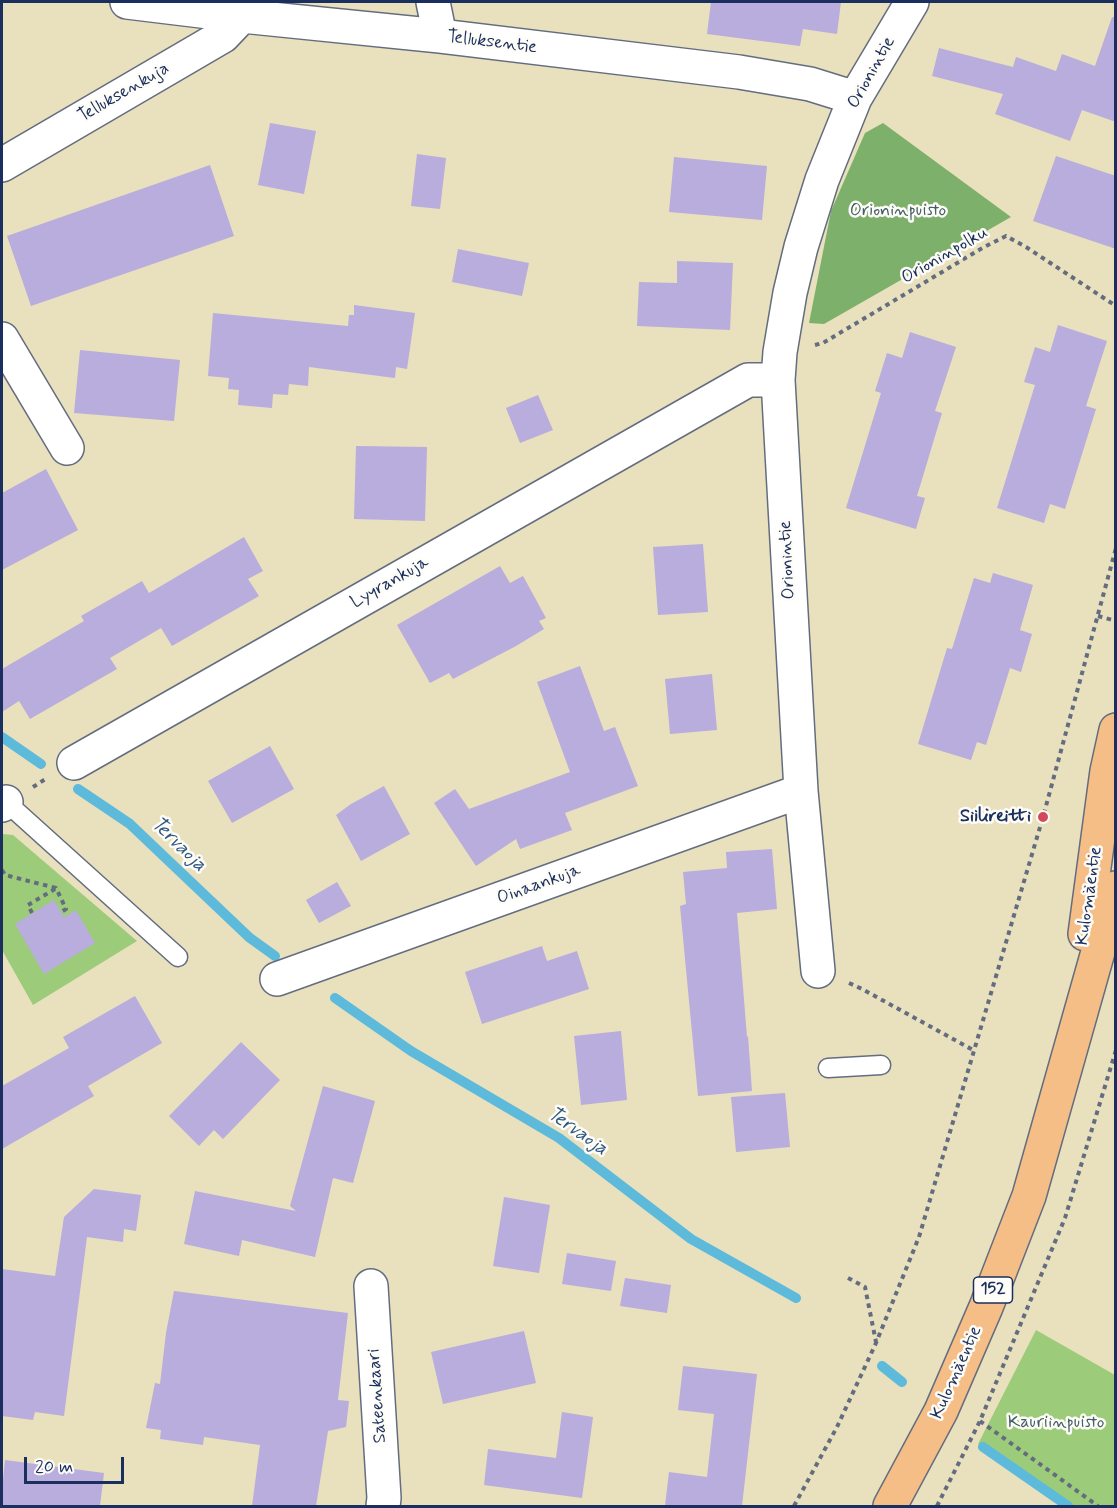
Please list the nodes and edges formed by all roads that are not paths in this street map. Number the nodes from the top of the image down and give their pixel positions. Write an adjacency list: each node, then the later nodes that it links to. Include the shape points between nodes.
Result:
1 (127, 2): 4 (street, Telluksentie)
2 (433, 2): 5 (street)
3 (912, 2): 6 (street, Orionintie)
4 (242, 16): 5 (street, Telluksentie); 7 (street, Telluksenkuja, via 223,36)
5 (440, 36): 6 (street, Telluksentie, via 739,72 810,84)
6 (855, 98): 9 (street, Orionintie, via 822,180 801,247)
7 (2, 165)
8 (2, 339): 10 (street)
9 (779, 366): 12 (street, Lyyrankuja, via 748,380); 13 (street, Orionintie)
10 (67, 448)
11 (1116, 730): 19 (main road, Kulomäentie / 152)
12 (74, 763)
13 (801, 791): 17 (street, Orionintie); 18 (street, Oinaankuja)
14 (4, 803): 16 (lane)
15 (1116, 888): 19 (main road, Kulomäentie / 152)
16 (178, 957)
17 (818, 970)
18 (277, 980)
19 (1067, 1063): 24 (main road, Kulomäentie / 152, via 1029,1196 986,1307 941,1411)
20 (882, 1065): 21 (lane)
21 (828, 1068)
22 (371, 1286): 23 (street, Sateenkaari)
23 (383, 1506)
24 (890, 1506)

